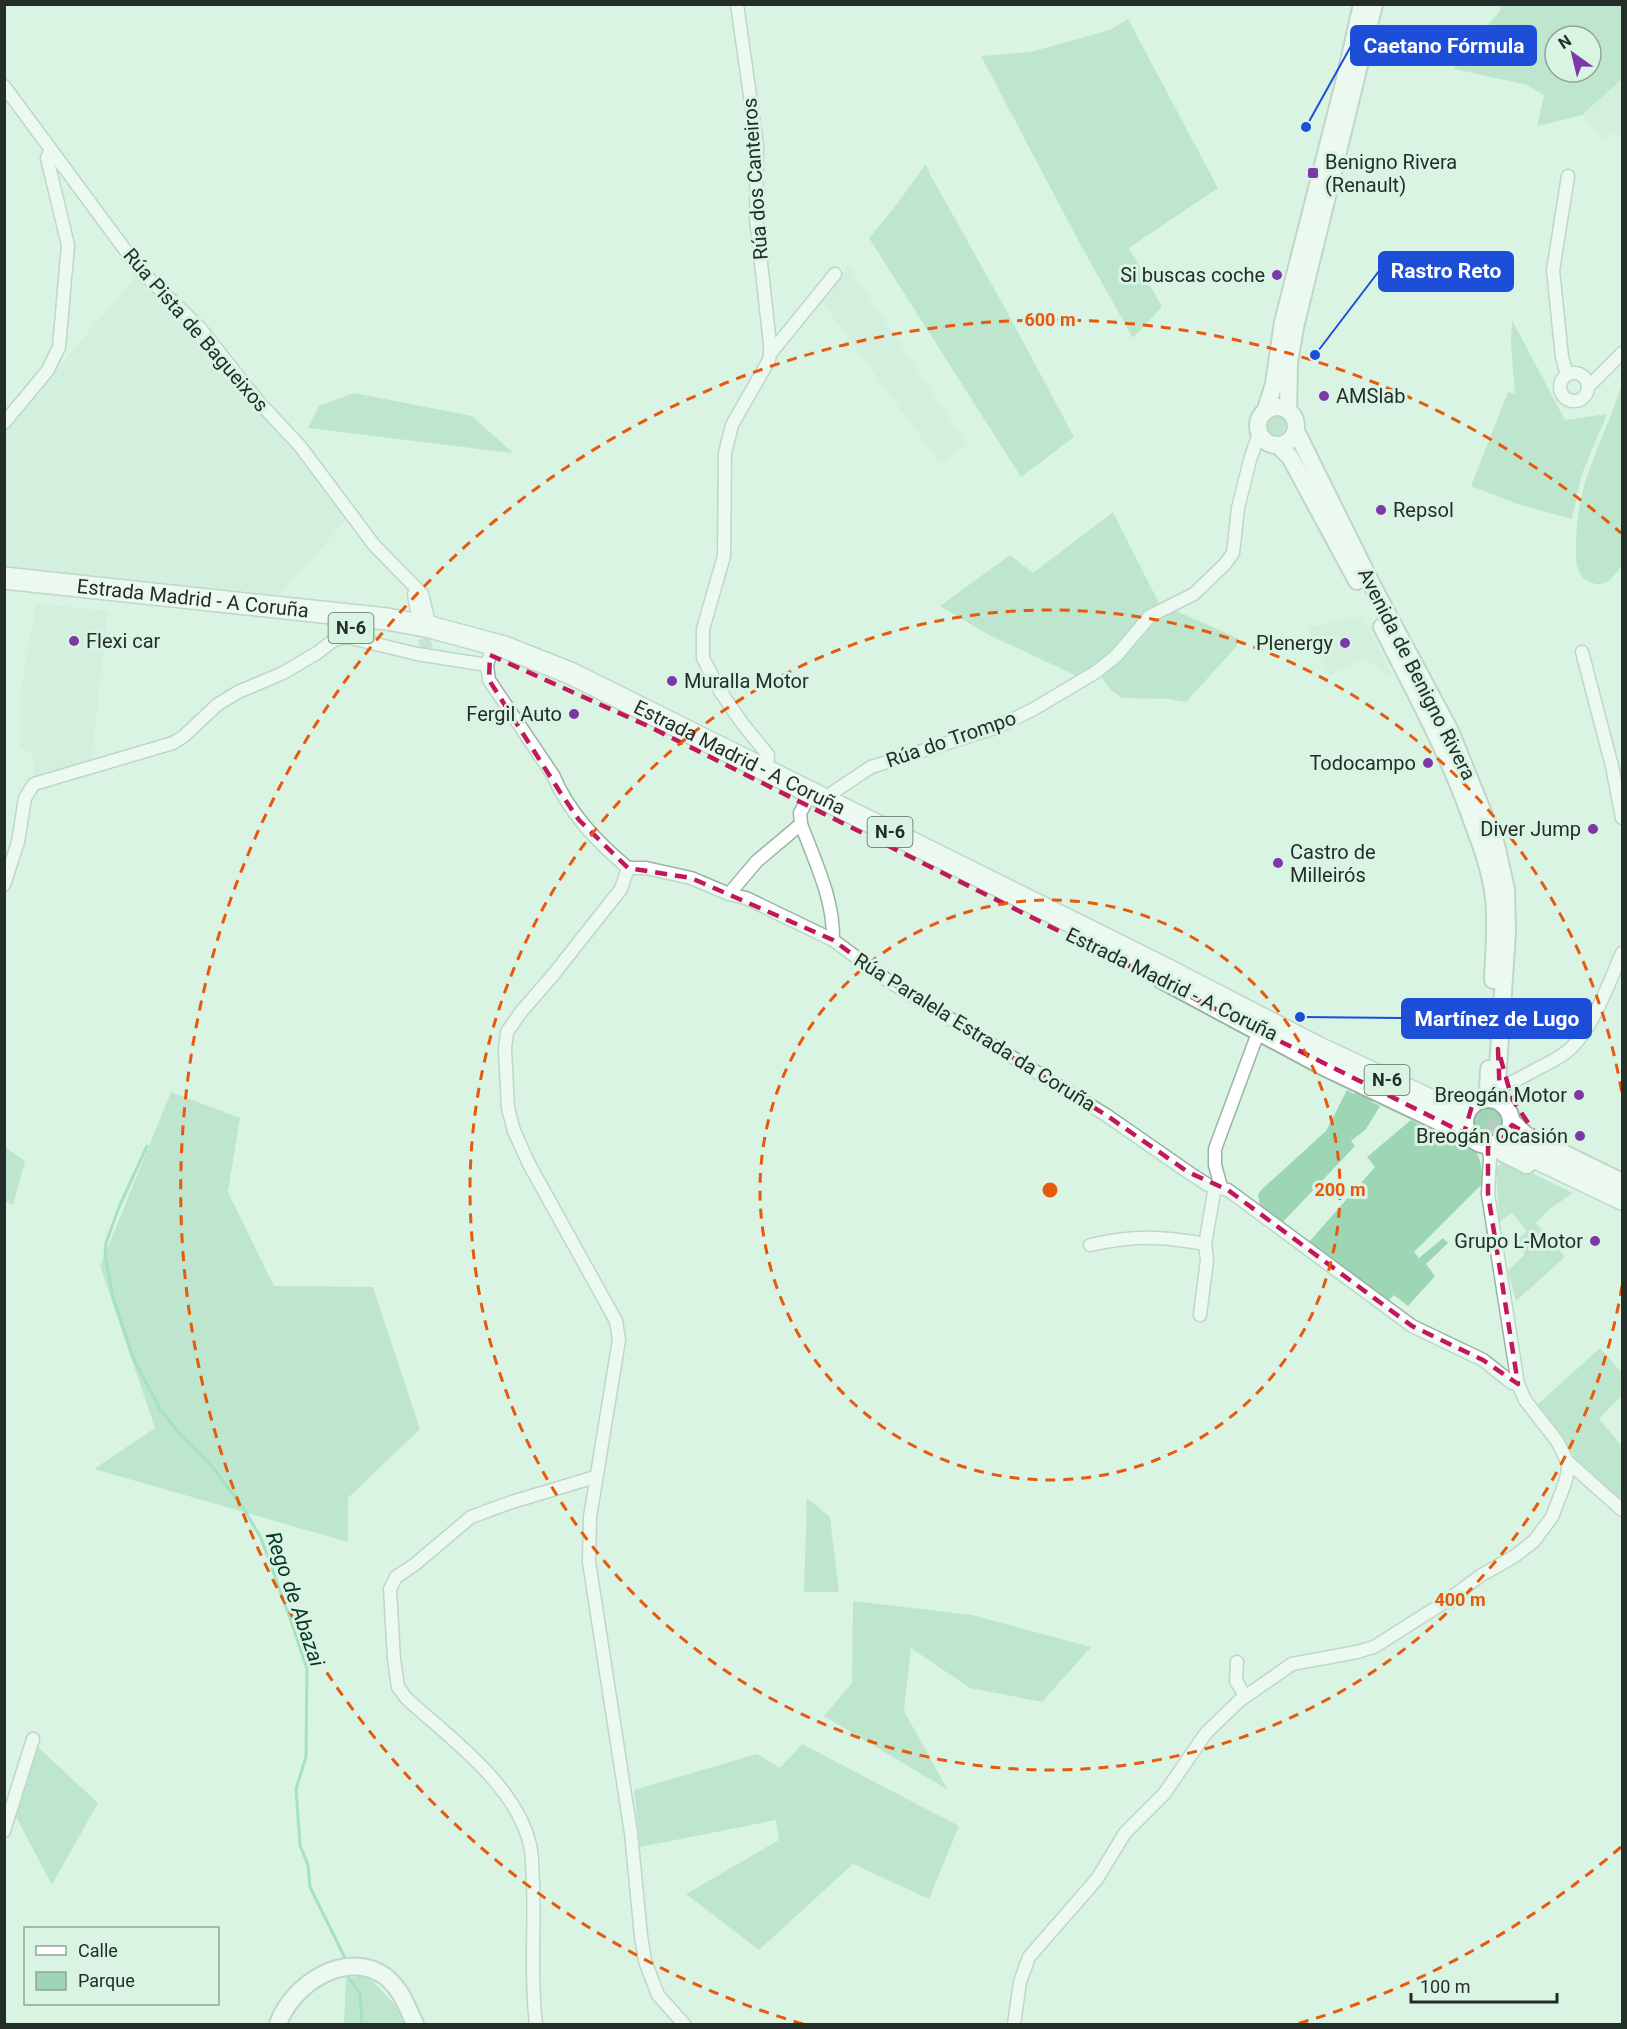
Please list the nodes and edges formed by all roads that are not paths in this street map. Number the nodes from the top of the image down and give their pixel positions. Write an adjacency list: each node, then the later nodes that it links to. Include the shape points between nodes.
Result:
1 (737, 4): 9 (street, Rúa dos Canteiros, via 757,145 756,218)
2 (1362, 4): 13 (main road, via 1283,322 1274,384)
3 (1374, 4): 12 (main road, via 1295,327)
4 (4, 86): 5 (street, Rúa Pista de Bagueixos)
5 (51, 150): 14 (street, via 47,158 68,245 59,348 48,370); 20 (street, Rúa Pista de Bagueixos, via 140,270 199,327 300,446 374,545 417,590 424,599)
6 (1568, 176): 10 (street, via 1553,270)
7 (835, 274): 9 (street)
8 (1623, 353): 11 (street)
9 (770, 354): 24 (street, via 732,425 725,453 724,556 703,630 703,658 720,691 768,755)
10 (1567, 375): 11 (street, via 1579,374); 11 (street, via 1560,390 1568,400 1584,398)
11 (1589, 386)
12 (1288, 411): 13 (main road, via 1279,407); 15 (main road, via 1295,420)
13 (1264, 412): 16 (main road, via 1258,424)
14 (4, 423)
15 (1296, 431): 17 (main road, via 1289,441); 34 (main road, Avenida de Benigno Rivera, via 1450,731 1496,845 1506,889 1507,932)
16 (1261, 436): 17 (main road); 25 (street, Rúa do Trompo, via 1250,460 1238,508 1233,553 1194,594 1150,616 1103,667 1032,710 995,728 871,767)
17 (1278, 445): 37 (main road, Avenida de Benigno Rivera, via 1290,457 1439,737 1485,854 1495,917 1489,1081 1486,1094)
18 (4, 578): 20 (highway, Estrada Madrid - A Coruña / N-6)
19 (4, 590): 21 (highway, Estrada Madrid - A Coruña / N-6)
20 (424, 622): 24 (highway, Estrada Madrid - A Coruña / N-6, via 570,673)
21 (343, 632): 23 (street, via 347,637); 23 (highway, Estrada Madrid - A Coruña / N-6, via 398,633 469,648); 28 (street, via 311,657 217,705 173,743 34,784 25,798 18,842)
22 (1582, 652): 26 (street)
23 (488, 660): 25 (highway, Estrada Madrid - A Coruña / N-6, via 530,669); 27 (street, via 489,680 553,775 560,792 579,820)
24 (767, 771): 25 (highway, Estrada Madrid - A Coruña / N-6)
25 (810, 809): 29 (street, Rúa do Trompo); 30 (street); 32 (highway, Estrada Madrid - A Coruña / N-6)
26 (1623, 818)
27 (628, 868): 29 (street, Rúa Paralela Estrada da Coruña, via 691,878); 52 (street, via 621,889 507,1032 505,1049 508,1108 514,1131 616,1321 619,1340)
28 (4, 885)
29 (729, 894): 30 (street, Rúa Paralela Estrada da Coruña, via 746,898)
30 (833, 940): 43 (street, Rúa Paralela Estrada da Coruña, via 886,980 1106,1115 1188,1173)
31 (1623, 953): 35 (street, via 1578,1041 1551,1063)
32 (1162, 974): 33 (main road); 37 (highway, Estrada Madrid - A Coruña / N-6, via 1317,1047)
33 (1260, 1034): 39 (main road); 43 (street, via 1215,1149)
34 (1498, 1049): 35 (main road); 36 (main road, Avenida de Benigno Rivera, via 1497,1083)
35 (1506, 1084): 40 (main road)
36 (1503, 1105): 37 (main road, via 1497,1101); 38 (main road)
37 (1466, 1110): 39 (main road)
38 (1511, 1121): 40 (main road); 41 (main road, via 1506,1137)
39 (1469, 1136): 41 (main road)
40 (1541, 1143): 42 (main road)
41 (1490, 1145): 46 (main road); 50 (street, via 1488,1194)
42 (1623, 1182)
43 (1218, 1187): 47 (street); 50 (street, Rúa Paralela Estrada da Coruña, via 1228,1190 1412,1326 1483,1360)
44 (1623, 1190): 45 (highway, via 1517,1145)
45 (1623, 1199)
46 (1623, 1209)
47 (1205, 1244): 48 (street, via 1136,1236); 49 (street, via 1207,1260)
48 (1090, 1245)
49 (1200, 1315)
50 (1518, 1384): 51 (street)
51 (1567, 1461): 53 (street); 55 (street, via 1565,1483 1552,1517 1534,1541 1515,1556 1374,1647 1292,1664)
52 (595, 1477): 60 (street, via 471,1517 396,1577 390,1588 398,1686 495,1781 526,1831 531,1847); 61 (street, via 589,1562 631,1833 640,1936 658,1995)
53 (1623, 1510)
54 (1237, 1662): 55 (street, via 1236,1682)
55 (1245, 1696): 62 (street, via 1206,1733 1164,1794 1125,1833 1097,1879 1029,1957 1020,1982)
56 (33, 1740): 57 (street)
57 (4, 1831)
58 (278, 2025): 59 (main road, via 294,1997 310,1983 327,1972 348,1966 368,1967 387,1978 402,1995)
59 (415, 2025)
60 (536, 2025)
61 (684, 2025)
62 (1014, 2025)

